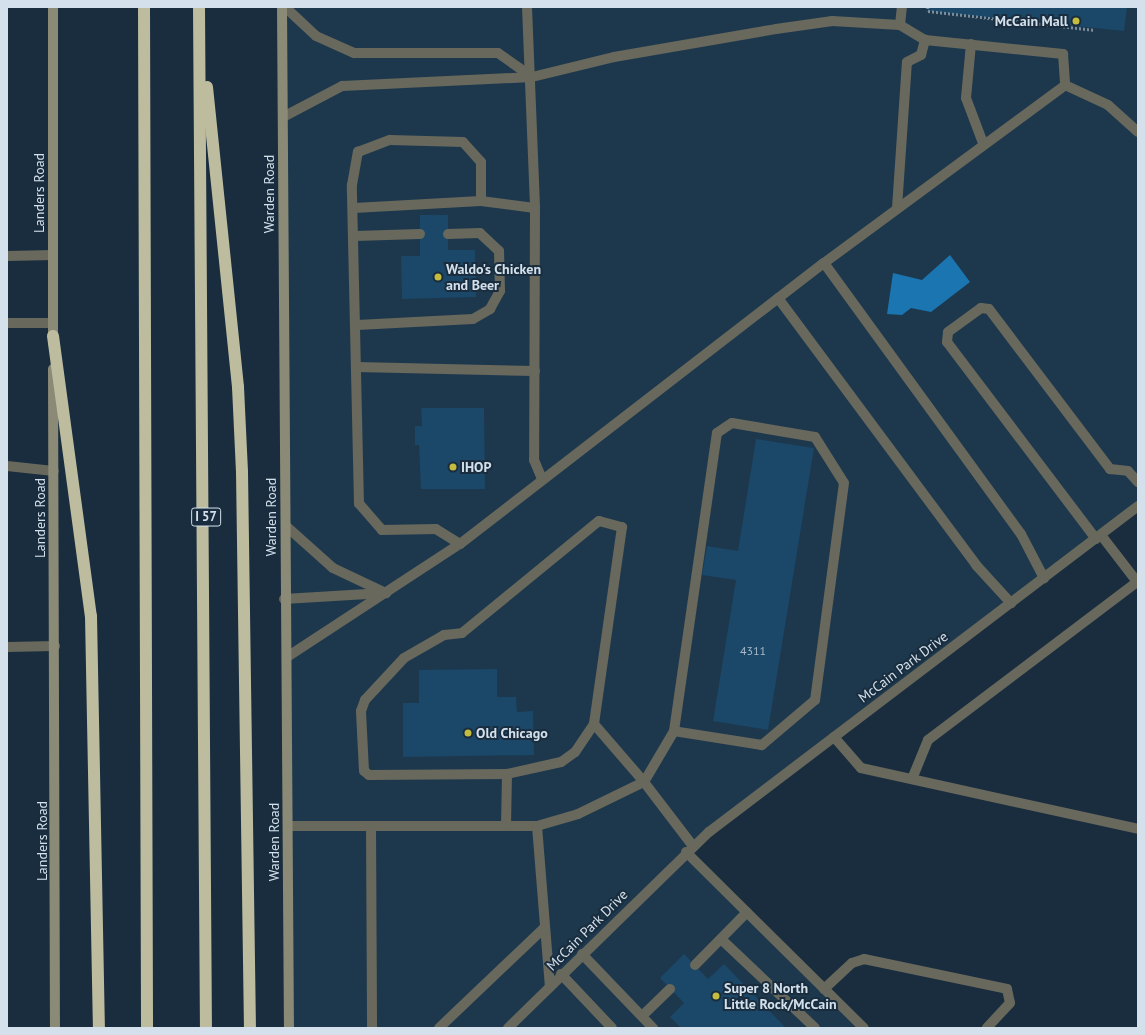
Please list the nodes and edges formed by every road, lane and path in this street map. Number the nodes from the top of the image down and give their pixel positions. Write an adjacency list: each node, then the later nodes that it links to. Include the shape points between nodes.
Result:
1 (53, 7): 25 (main road, Landers Road)
2 (144, 7): 75 (highway)
3 (282, 7): 15 (main road, Warden Road)
4 (285, 7): 13 (street, via 316,36 354,53 498,53)
5 (528, 7): 13 (street)
6 (902, 7): 9 (street)
7 (928, 7): 10 (path, via 928,12)
8 (199, 9): 76 (highway, I 57); 77 (highway, via 238,387 242,472)
9 (900, 25): 11 (street); 13 (street, via 832,21 776,28 614,57)
10 (1095, 30)
11 (925, 40): 12 (street); 21 (street, via 921,55 907,62)
12 (972, 44): 14 (street, via 1063,54); 17 (street, via 966,98)
13 (532, 77): 15 (street, via 342,86); 20 (street)
14 (1064, 85): 16 (street, via 1108,105); 17 (street)
15 (283, 116): 40 (main road, Warden Road)
16 (1138, 132)
17 (983, 144): 21 (street)
18 (481, 202): 19 (street); 19 (street, via 481,162 463,142 390,140 358,152 352,185); 20 (street)
19 (354, 208): 24 (street)
20 (535, 208): 34 (street)
21 (897, 208): 27 (street)
22 (420, 234): 24 (street)
23 (448, 234): 31 (street, via 480,233 499,251 500,291 490,309 473,319)
24 (355, 236): 31 (street)
25 (53, 254): 26 (street); 30 (main road, Landers Road)
26 (7, 256)
27 (824, 263): 28 (street); 43 (street, via 1022,534)
28 (778, 298): 37 (street); 47 (street, via 976,565)
29 (7, 323): 30 (street)
30 (53, 323): 32 (main road, Landers Road)
31 (357, 325): 33 (street)
32 (53, 336): 36 (main road, Landers Road); 74 (highway, via 91,616)
33 (357, 367): 34 (street); 42 (street, via 359,504 382,530 436,529)
34 (535, 371): 37 (street, via 534,460)
35 (7, 466): 36 (street)
36 (54, 471): 48 (main road, Landers Road)
37 (542, 479): 42 (street)
38 (1138, 482): 41 (street, via 1128,470 1110,469 990,309 981,308 948,332 947,342)
39 (1138, 506): 41 (street, McCain Park Drive)
40 (286, 526): 45 (street, via 333,568); 46 (main road, Warden Road)
41 (1099, 537): 43 (street, McCain Park Drive); 44 (street)
42 (460, 544): 45 (street)
43 (1044, 578): 47 (street, McCain Park Drive)
44 (1138, 583): 55 (street, via 928,740)
45 (386, 593): 46 (street); 50 (street)
46 (284, 599): 50 (main road, Warden Road)
47 (1011, 603): 53 (street, McCain Park Drive)
48 (55, 646): 49 (street); 73 (main road, Landers Road)
49 (7, 647)
50 (287, 657): 57 (main road, Warden Road)
51 (594, 724): 54 (street, via 575,752 561,762); 54 (street, via 622,527 599,520 462,633 444,635 404,658 365,700 362,718 364,771 369,775); 56 (street)
52 (674, 731): 52 (street, via 718,433 732,423 815,437 844,483 815,700 762,746); 56 (street)
53 (834, 737): 55 (street, via 862,768); 62 (street, McCain Park Drive)
54 (507, 774): 59 (street)
55 (912, 779): 61 (street)
56 (644, 782): 60 (street, via 578,814); 62 (street)
57 (288, 826): 58 (street); 78 (main road, Warden Road)
58 (371, 826): 59 (street); 79 (street)
59 (506, 826): 60 (street)
60 (537, 826): 64 (street)
61 (1138, 828)
62 (690, 849): 63 (street); 66 (street, McCain Park Drive)
63 (747, 912): 65 (street); 71 (street)
64 (545, 927): 69 (street); 80 (street)
65 (721, 939): 67 (street); 84 (street)
66 (582, 954): 68 (street, McCain Park Drive); 72 (street)
67 (695, 965)
68 (561, 974): 69 (street, McCain Park Drive); 82 (street)
69 (550, 986): 81 (street, McCain Park Drive)
70 (670, 989): 72 (street)
71 (824, 989): 85 (street); 86 (street, via 852,963 864,959 1007,989 1010,1003)
72 (642, 1016): 83 (street)
73 (55, 1028)
74 (99, 1028)
75 (147, 1028)
76 (206, 1028)
77 (250, 1028)
78 (289, 1028)
79 (372, 1028)
80 (440, 1028)
81 (508, 1028)
82 (612, 1028)
83 (653, 1028)
84 (815, 1028)
85 (864, 1028)
86 (987, 1028)

